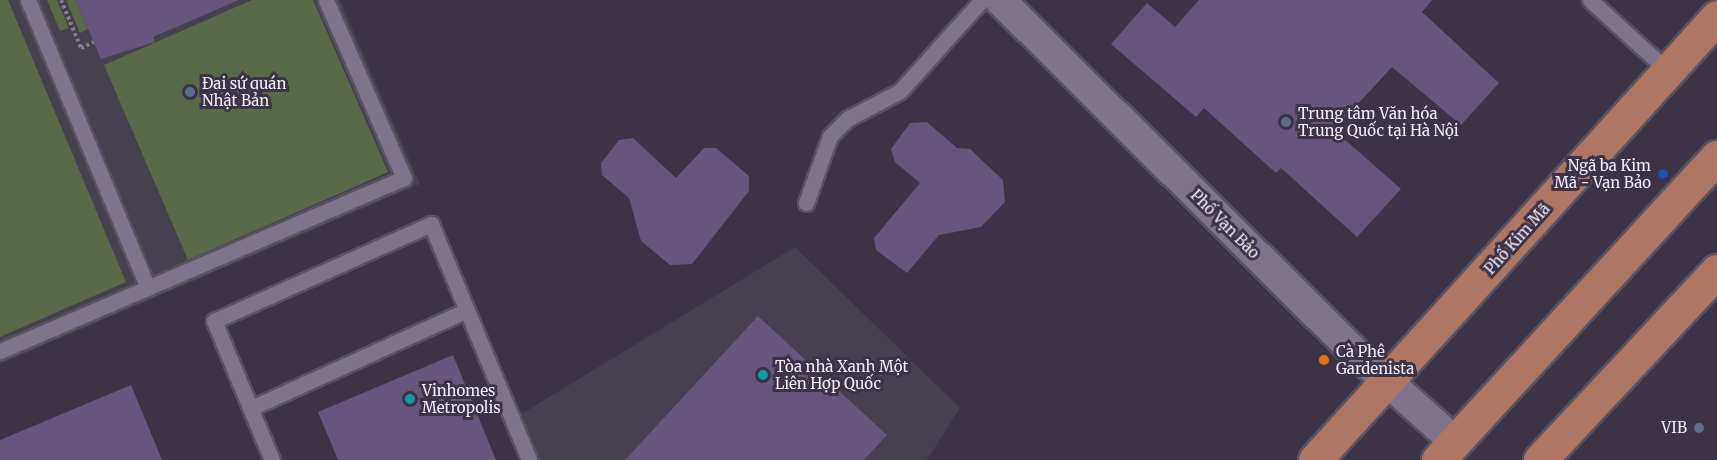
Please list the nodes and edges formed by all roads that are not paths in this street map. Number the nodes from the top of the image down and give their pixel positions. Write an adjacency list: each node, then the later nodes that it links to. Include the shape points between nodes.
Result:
1 (28, 0): 11 (lane)
2 (326, 0): 11 (lane, via 404,178)
3 (982, 0): 9 (lane, via 900,91 847,119 830,136)
4 (1000, 0): 14 (street, Phố Vạn Bảo)
5 (1597, 2): 7 (lane)
6 (1717, 17): 7 (main road, Phố Kim Mã)
7 (1669, 72): 14 (main road, Phố Kim Mã)
8 (1717, 157): 16 (main road)
9 (806, 203)
10 (1717, 271): 20 (main road)
11 (148, 288): 13 (lane)
12 (467, 310): 15 (lane); 15 (lane, via 431,224 214,321); 18 (lane)
13 (0, 351)
14 (1387, 382): 16 (street, Phố Vạn Bảo); 19 (main road, Phố Kim Mã)
15 (251, 408): 17 (lane)
16 (1446, 451)
17 (272, 460)
18 (529, 460)
19 (1315, 460)
20 (1540, 460)

